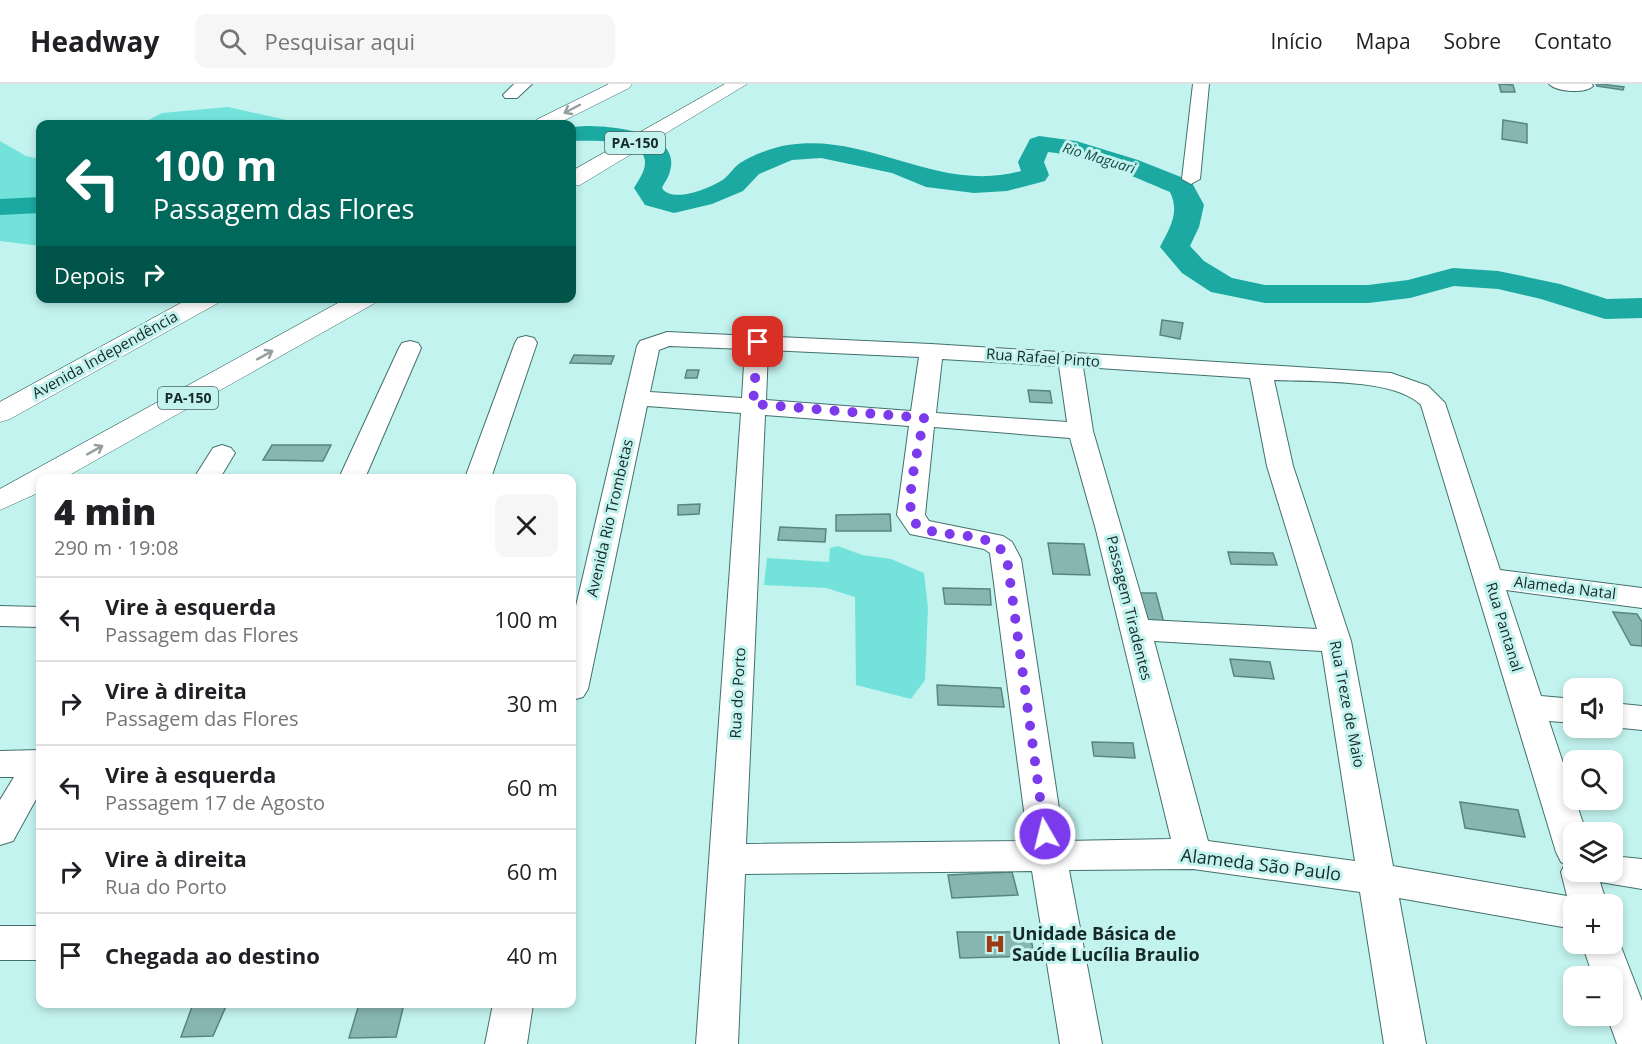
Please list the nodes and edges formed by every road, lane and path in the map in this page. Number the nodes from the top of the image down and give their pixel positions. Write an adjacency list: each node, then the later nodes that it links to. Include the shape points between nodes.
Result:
1 (524, 84): 7 (street)
2 (623, 84): 8 (main road, one-way to 8)
3 (738, 84): 9 (main road, PA-150)
4 (1201, 84): 10 (street)
5 (1557, 84): 6 (street)
6 (1585, 85)
7 (511, 95)
8 (551, 120)
9 (576, 178)
10 (1191, 179)
11 (201, 303): 23 (main road, Avenida Independência)
12 (357, 303): 27 (main road, PA-150, one-way to 12)
13 (758, 342): 15 (street, Rua Rafael Pinto, via 667,339); 17 (street, Rua Rafael Pinto); 22 (street, Rua do Porto)
14 (526, 344): 30 (street)
15 (648, 346): 20 (street, Avenida Rio Trombetas)
16 (410, 348): 29 (street)
17 (931, 351): 18 (street, Rua Rafael Pinto); 24 (street)
18 (1070, 361): 19 (street, Rua Rafael Pinto); 25 (street, Passagem Tiradentes)
19 (1260, 371): 21 (street, Rua Rafael Pinto, via 1390,380 1415,388); 39 (street, Rua Treze de Maio, via 1280,466)
20 (638, 398): 22 (street); 37 (street, Avenida Rio Trombetas)
21 (1433, 403): 33 (street, Rua Pantanal)
22 (753, 404): 24 (street); 52 (street, Rua do Porto)
23 (0, 412)
24 (924, 418): 25 (street); 51 (street, via 912,495 911,515 916,524 929,531 993,542 1002,548 1007,559)
25 (1081, 431): 38 (street, Passagem Tiradentes)
26 (222, 453): 28 (street)
27 (51, 474)
28 (209, 474)
29 (354, 474)
30 (479, 474)
31 (36, 482): 32 (main road, PA-150)
32 (0, 501)
33 (1488, 578): 34 (street, Alameda Natal); 41 (street, Rua Pantanal)
34 (1642, 598)
35 (0, 616): 36 (street)
36 (36, 617)
37 (579, 617): 40 (street, Avenida Rio Trombetas)
38 (1134, 630): 39 (street); 50 (street, Passagem Tiradentes)
39 (1336, 641): 55 (street, Rua Treze de Maio)
40 (576, 648)
41 (1528, 707): 42 (street); 48 (street, Rua Pantanal)
42 (1563, 710)
43 (1623, 716): 44 (street)
44 (1642, 718)
45 (0, 764): 46 (street)
46 (36, 764)
47 (36, 771): 49 (street)
48 (1564, 822)
49 (0, 831)
50 (1193, 854): 51 (street, Alameda São Paulo); 55 (street, Alameda São Paulo)
51 (1048, 857): 52 (street, Alameda São Paulo); 63 (street)
52 (729, 859): 62 (street, Rua do Porto)
53 (1623, 872): 54 (street)
54 (1642, 874)
55 (1379, 879): 56 (street, Alameda São Paulo); 64 (street, Rua Treze de Maio)
56 (1563, 911)
57 (0, 943): 58 (street)
58 (36, 943)
59 (1605, 954): 65 (street)
60 (512, 1008): 61 (street)
61 (506, 1044)
62 (717, 1044)
63 (1081, 1044)
64 (1405, 1044)
65 (1638, 1044)

